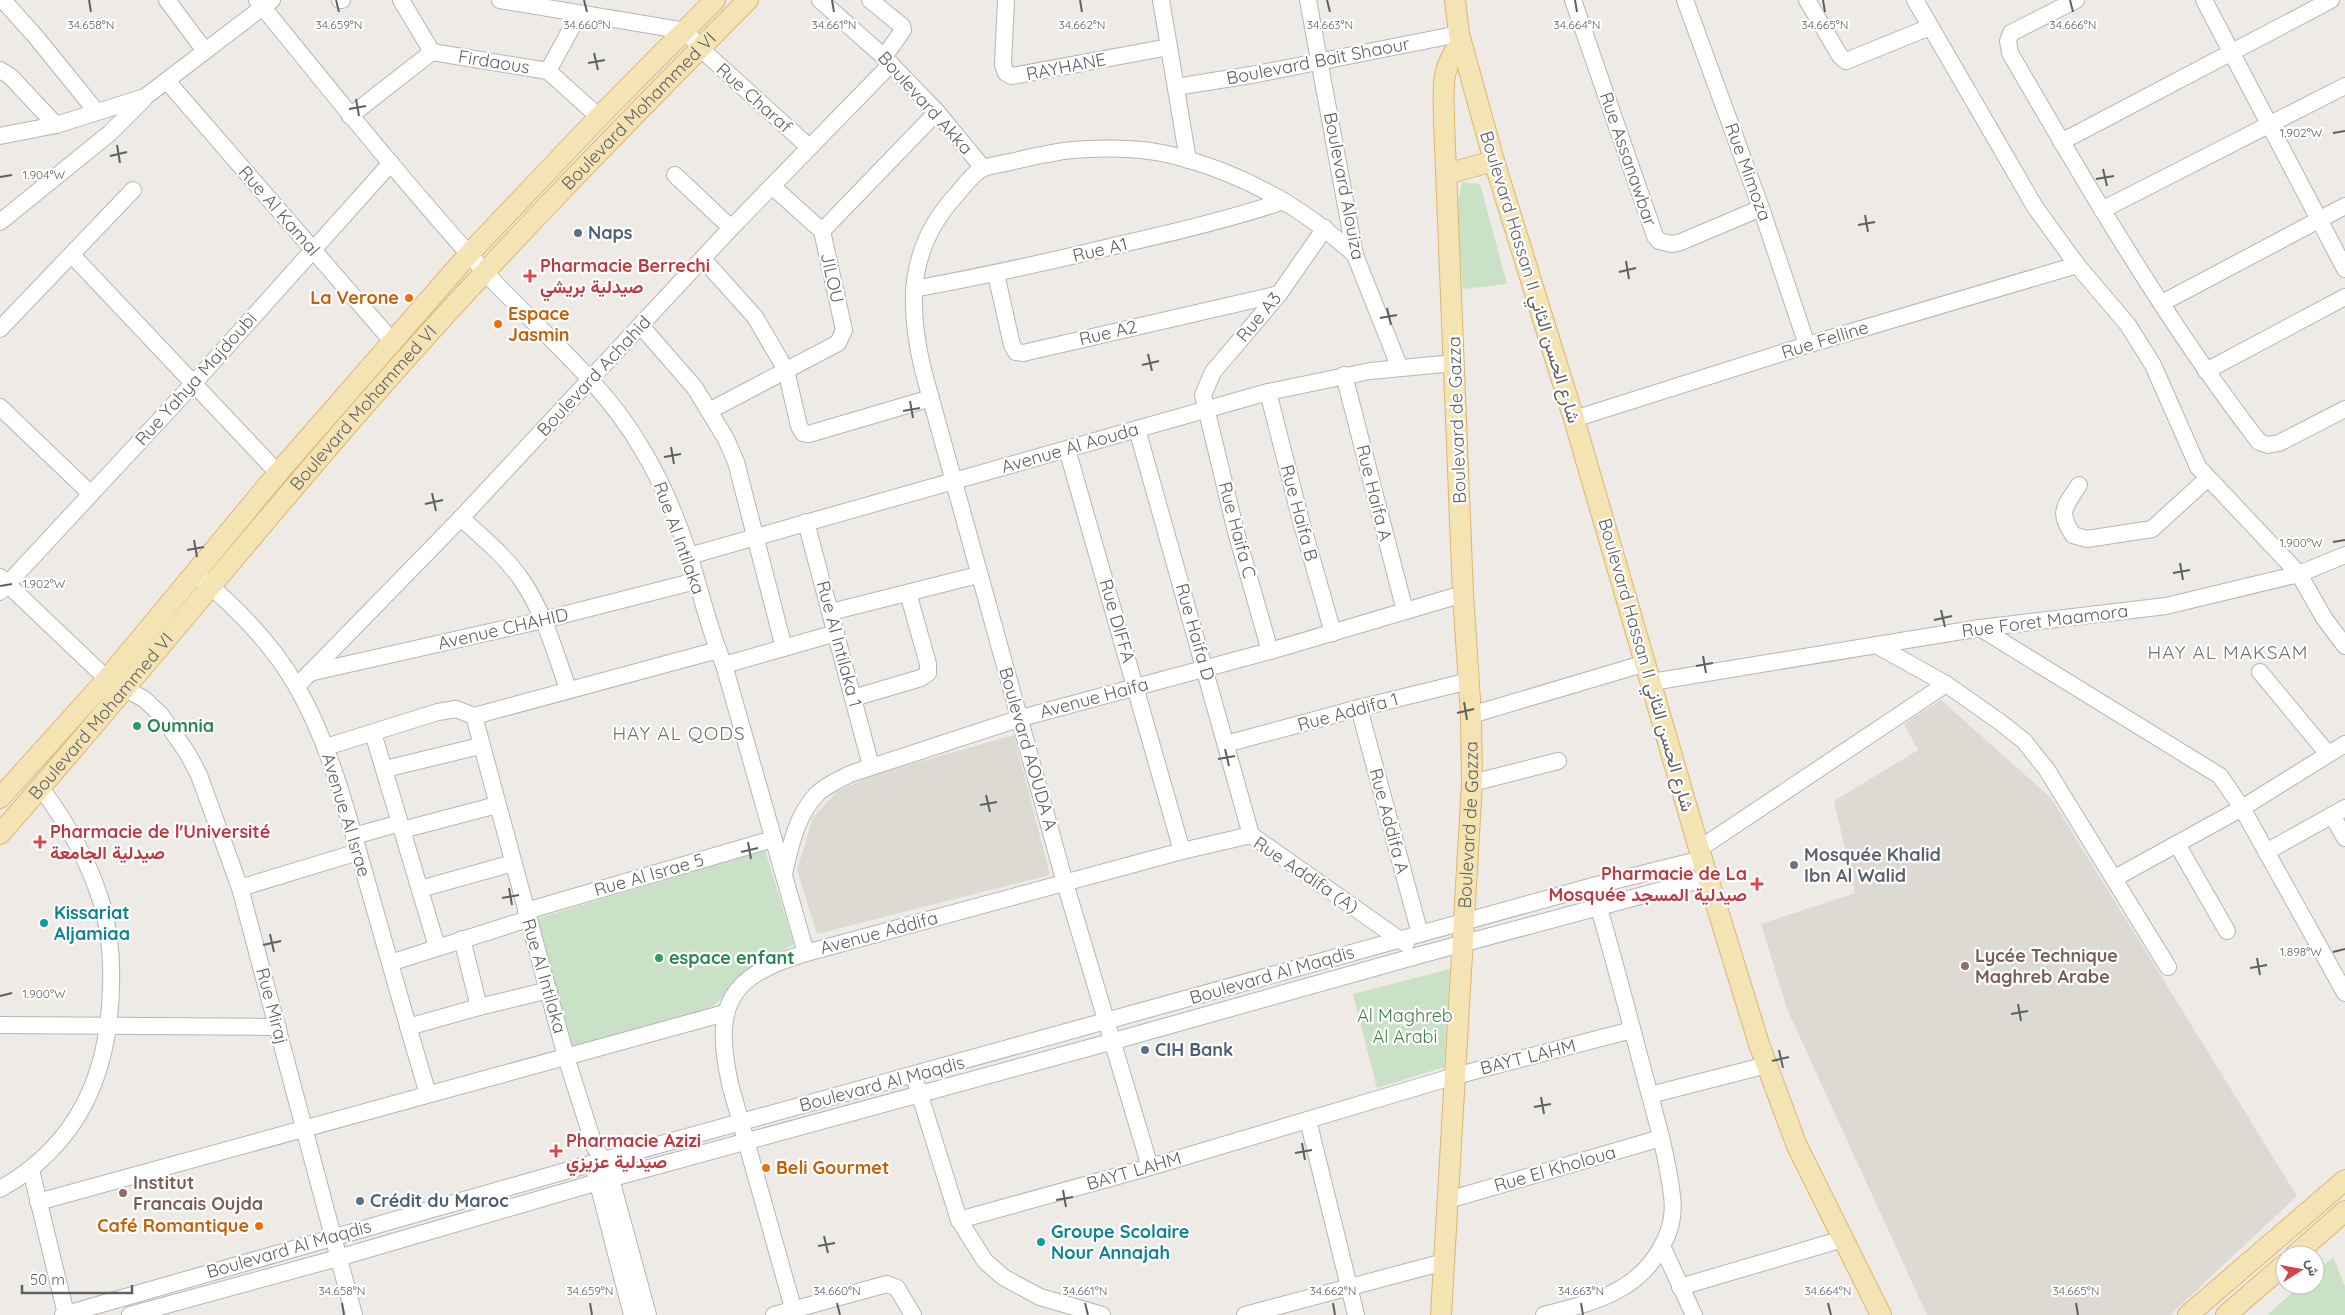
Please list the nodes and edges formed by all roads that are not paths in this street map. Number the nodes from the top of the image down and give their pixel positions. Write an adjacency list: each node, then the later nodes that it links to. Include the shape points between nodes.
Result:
1 (3, 0): 38 (street)
2 (167, 0): 27 (street)
3 (401, 0): 28 (street)
4 (500, 0): 21 (street)
5 (715, 0): 23 (main road, Boulevard Mohammed VI)
6 (748, 0): 26 (main road, Boulevard Mohammed VI)
7 (870, 0): 30 (street, Boulevard Achahid, via 902,26)
8 (1006, 0): 25 (street, RAYHANE, via 1003,65 1006,73 1012,76)
9 (1161, 0): 25 (street)
10 (1308, 0): 31 (street, Boulevard Alouiza)
11 (1455, 0): 24 (main road, Boulevard Hassan II شارع الحسن الثاني)
12 (1573, 0): 57 (street, Rue Assanawbar, via 1659,241 1681,242)
13 (1685, 0): 57 (street, Rue Mimoza)
14 (1807, 0): 22 (street, via 1846,61)
15 (1915, 0): 22 (street)
16 (2076, 0): 45 (street, via 2011,33 2008,41 2010,54)
17 (2204, 0): 29 (street)
18 (2331, 0): 29 (street)
19 (264, 2): 27 (street); 40 (street, Rue Al Intilaka)
20 (828, 2): 30 (street, Boulevard Akka)
21 (579, 14): 23 (street); 33 (street)
22 (1930, 27): 69 (street, via 2035,206)
23 (686, 31): 26 (street, Rue Charaf); 41 (main road, Boulevard Mohammed VI)
24 (1460, 38): 31 (street, Boulevard Bait Shaour); 48 (main road, Boulevard Hassan II شارع الحسن الثاني); 51 (main road, Boulevard de Gazza, via 1445,72)
25 (1169, 47): 36 (street)
26 (700, 48): 46 (street, Rue Charaf); 71 (main road, Boulevard Mohammed VI)
27 (205, 51): 34 (street)
28 (432, 52): 33 (street, Firdaous); 40 (street)
29 (2232, 52): 43 (street); 45 (street)
30 (888, 61): 39 (street, Boulevard Akka); 46 (street, Boulevard Achahid)
31 (1320, 62): 36 (street, Boulevard Bait Shaour); 66 (street, Boulevard Alouiza)
32 (0, 70): 42 (street, via 10,76)
33 (548, 71): 41 (street, Firdaous)
34 (167, 81): 37 (street); 64 (street, Rue Al Kamal)
35 (2345, 86): 43 (street)
36 (1176, 88): 47 (street)
37 (145, 97): 38 (street); 60 (street, via 110,133)
38 (96, 111): 42 (street)
39 (937, 112): 50 (street, Boulevard Akka); 63 (street, JILOU)
40 (350, 116): 49 (street, Rue Al Intilaka)
41 (599, 117): 65 (main road, Boulevard Mohammed VI)
42 (56, 124): 44 (street)
43 (2269, 124): 58 (street); 59 (street)
44 (0, 136)
45 (2061, 142): 58 (street)
46 (808, 147): 53 (street, Boulevard Achahid)
47 (1188, 160): 50 (street, via 1132,149 1096,149 1055,152); 55 (street, via 1245,181)
48 (1494, 161): 51 (main road); 94 (main road, Boulevard Hassan II شارع الحسن الثاني)
49 (391, 163): 64 (street, Rue Yahya Majdoubi); 65 (street, Rue Al Intilaka)
50 (983, 168): 73 (street, Boulevard AOUDA A, via 931,228 921,252)
51 (1446, 174): 81 (main road, Boulevard de Gazza)
52 (675, 175): 61 (street)
53 (773, 187): 61 (street, Boulevard Achahid); 63 (street)
54 (134, 190): 67 (street)
55 (1284, 201): 62 (street); 72 (street, Rue A1, via 1181,230)
56 (2345, 206): 59 (street)
57 (1761, 208): 80 (street, Rue Mimoza)
58 (2102, 210): 76 (street)
59 (2319, 220): 70 (street); 76 (street)
60 (0, 222)
61 (731, 228): 68 (street, Boulevard Achahid)
62 (1325, 228): 66 (street); 74 (street, Rue A3)
63 (822, 231): 83 (street, JILOU, via 844,330 838,343)
64 (312, 249): 79 (street, Rue Al Kamal); 87 (street, Rue Yahya Majdoubi)
65 (469, 254): 71 (street, Rue Al Intilaka); 79 (main road, Boulevard Mohammed VI)
66 (1355, 254): 82 (street, Boulevard Alouiza)
67 (72, 255): 78 (street); 87 (street)
68 (703, 259): 77 (street, Boulevard Achahid); 83 (street, via 755,317)
69 (2078, 265): 80 (street, Rue Felline); 98 (street, via 2128,325 2153,365 2191,452)
70 (2345, 269)
71 (484, 272): 86 (street, Rue Al Intilaka); 109 (main road, Boulevard Mohammed VI)
72 (996, 274): 73 (street, Rue A1); 74 (street, Rue A2, via 1012,345 1016,352 1023,353)
73 (914, 289): 89 (street, Boulevard AOUDA A, via 914,329)
74 (1279, 294): 91 (street, Rue A3, via 1213,372 1203,395)
75 (2345, 297): 84 (street)
76 (2162, 303): 84 (street)
77 (641, 326): 86 (street, Boulevard Achahid); 93 (street, via 695,388)
78 (0, 330)
79 (392, 341): 97 (main road, Boulevard Mohammed VI)
80 (1807, 345): 94 (street, Rue Felline)
81 (1455, 362): 82 (street, Avenue Al Aouda); 113 (main road, Boulevard de Gazza)
82 (1399, 366): 85 (street, Avenue Al Aouda)
83 (786, 370): 89 (street, via 803,433 809,434); 93 (street, JILOU)
84 (2206, 371): 92 (street, via 2259,442 2268,445 2279,443)
85 (1344, 375): 88 (street, Avenue Al Aouda); 114 (street, Rue Haifa A)
86 (590, 381): 102 (street, Boulevard Achahid); 106 (street, Rue Al Intilaka, via 641,447 660,482)
87 (193, 384): 97 (street); 101 (street, Rue Yahya Majdoubi)
88 (1268, 392): 91 (street, Avenue Al Aouda); 119 (street, Rue Haifa B)
89 (931, 398): 99 (street, Boulevard AOUDA A)
90 (0, 407): 101 (street)
91 (1205, 409): 95 (street, Avenue Al Aouda); 123 (street, Rue Haifa C)
92 (2345, 409)
93 (709, 410): 104 (street, via 736,462)
94 (1574, 419): 125 (main road, Boulevard Hassan II شارع الحسن الثاني)
95 (1137, 429): 96 (street, Avenue Al Aouda); 126 (street, Rue Haifa D)
96 (1067, 449): 99 (street, Avenue Al Aouda); 134 (street, Rue DIFFA)
97 (278, 473): 109 (main road, Boulevard Mohammed VI)
98 (2207, 479): 100 (street, via 2152,529 2087,539 2073,535 2063,517 2063,510); 107 (street)
99 (953, 481): 103 (street, Avenue Al Aouda); 108 (street, Boulevard AOUDA A)
100 (2079, 485)
101 (91, 494): 111 (street, Rue Yahya Majdoubi)
102 (462, 518): 116 (street, via 520,577); 128 (street, Boulevard Achahid)
103 (806, 522): 104 (street, Avenue Al Aouda); 115 (street, Rue Al Intilaka 1)
104 (755, 536): 106 (street, Avenue Al Aouda); 122 (street)
105 (2345, 555): 107 (street, Rue Foret Maamora)
106 (689, 556): 110 (street, Rue Al Intilaka)
107 (2299, 574): 117 (street, Rue Foret Maamora, via 2166,606); 121 (street, via 2324,618)
108 (978, 575): 112 (street); 141 (street, Boulevard AOUDA A)
109 (203, 580): 129 (main road, Boulevard Mohammed VI); 133 (street, Avenue Al Israe, via 256,630); 135 (main road, Boulevard Mohammed VI)
110 (696, 581): 116 (street, Avenue CHAHID); 124 (street, Rue Al Intilaka)
111 (3, 584): 129 (street, Rue Miraj)
112 (908, 593): 115 (street); 137 (street, via 928,673 921,678)
113 (1463, 594): 114 (street, Avenue Haifa); 130 (main road, Boulevard de Gazza)
114 (1405, 611): 119 (street, Avenue Haifa)
115 (831, 612): 118 (street, Rue Al Intilaka 1)
116 (543, 620): 128 (street, Avenue CHAHID); 136 (street)
117 (1980, 628): 120 (street, Rue Foret Maamora); 155 (street, via 2210,768 2229,787)
118 (836, 632): 122 (street); 137 (street, Rue Al Intilaka 1)
119 (1332, 633): 123 (street, Avenue Haifa)
120 (1876, 644): 131 (street, Rue Foret Maamora); 132 (street)
121 (2345, 646)
122 (784, 648): 124 (street)
123 (1270, 651): 126 (street, Avenue Haifa)
124 (721, 658): 136 (street); 162 (street, Rue Al Intilaka)
125 (1646, 663): 131 (main road, Boulevard Hassan II شارع الحسن الثاني); 139 (street)
126 (1205, 668): 134 (street, Avenue Haifa); 143 (street, Rue Haifa D)
127 (2260, 672): 147 (street)
128 (309, 673): 133 (street, Boulevard Achahid)
129 (107, 679): 135 (street, Rue Miraj); 153 (main road, Boulevard Mohammed VI)
130 (1469, 681): 138 (street, Rue Addifa 1); 139 (main road, Boulevard de Gazza)
131 (1652, 682): 167 (main road, Boulevard Hassan II شارع الحسن الثاني)
132 (1946, 684): 167 (street, Boulevard Al Maqdis); 171 (street, via 2024,741 2047,770)
133 (297, 686): 146 (street, Avenue Al Israe)
134 (1136, 686): 141 (street, Avenue Haifa); 164 (street, Rue DIFFA)
135 (127, 689): 152 (main road, Boulevard Mohammed VI); 174 (street, Rue Miraj, via 161,715 188,754 208,796)
136 (568, 689): 140 (street)
137 (853, 698): 149 (street, Rue Al Intilaka 1)
138 (1359, 708): 143 (street, Rue Addifa 1); 180 (street, Rue Addifa A)
139 (1471, 715): 151 (main road, Boulevard de Gazza)
140 (474, 716): 142 (street, via 456,709 438,712); 145 (street, Rue Al Intilaka)
141 (1021, 718): 149 (street, Avenue Haifa); 172 (street, Boulevard AOUDA A)
142 (373, 733): 146 (street); 150 (street)
143 (1226, 744): 159 (street, Rue Haifa D)
144 (2345, 744): 147 (street)
145 (480, 746): 150 (street); 154 (street, Rue Al Intilaka)
146 (326, 747): 160 (street, Avenue Al Israe)
147 (2328, 754): 155 (street)
148 (1558, 760): 151 (street)
149 (871, 766): 169 (street, Avenue Haifa, via 850,774 816,795 802,816)
150 (385, 769): 157 (street)
151 (1472, 782): 178 (main road, Boulevard de Gazza)
152 (41, 788): 158 (main road, Boulevard Mohammed VI); 197 (street, via 82,853 102,903 111,948)
153 (0, 798)
154 (497, 805): 157 (street); 168 (street, Rue Al Intilaka)
155 (2242, 808): 163 (street); 166 (street)
156 (2338, 812): 161 (street); 166 (street)
157 (401, 826): 160 (street); 175 (street)
158 (0, 834)
159 (1251, 835): 164 (street, Rue Addifa (A)); 182 (street, Rue Addifa (A))
160 (354, 836): 165 (street, Avenue Al Israe)
161 (2345, 838)
162 (773, 839): 169 (street, Rue Al Intilaka); 177 (street, Rue Al Israe 5)
163 (2177, 844): 171 (street); 179 (street)
164 (1182, 851): 172 (street, Rue Addifa (A))
165 (358, 852): 174 (street); 187 (street, Avenue Al Israe)
166 (2266, 852): 190 (street)
167 (1700, 854): 170 (main road, Boulevard Hassan II شارع الحسن الثاني); 173 (street, Boulevard Al Maqdis)
168 (513, 863): 175 (street); 177 (street, Rue Al Intilaka)
169 (784, 876): 185 (street, Rue Al Intilaka)
170 (1708, 878): 176 (street, Boulevard Al Maqdis); 201 (main road, Boulevard Hassan II شارع الحسن الثاني)
171 (2115, 878): 188 (street)
172 (1065, 883): 185 (street, Avenue Addifa); 193 (street, Boulevard AOUDA A)
173 (1593, 886): 176 (street); 178 (street, Boulevard Al Maqdis)
174 (240, 888): 195 (street, Rue Miraj)
175 (420, 889): 184 (street)
176 (1599, 908): 183 (street, Boulevard Al Maqdis); 198 (street)
177 (527, 915): 181 (street, Rue Al Israe 5); 189 (street, Rue Al Intilaka)
178 (1463, 922): 180 (street, Boulevard Al Maqdis); 183 (main road, Boulevard de Gazza)
179 (2227, 931)
180 (1420, 934): 182 (street, Boulevard Al Maqdis)
181 (462, 939): 184 (street, Rue Al Israe 5); 191 (street)
182 (1400, 940): 186 (street, Rue Addifa (A)); 193 (street, Boulevard Al Maqdis)
183 (1462, 944): 186 (street, Boulevard Al Maqdis); 203 (main road, Boulevard de Gazza)
184 (437, 947): 187 (street, Rue Al Israe 5)
185 (806, 953): 192 (street, Avenue Addifa, via 774,964 748,979 734,993)
186 (1420, 955): 199 (street, Boulevard Al Maqdis)
187 (390, 963): 196 (street, Avenue Al Israe)
188 (2168, 967)
189 (549, 990): 191 (street); 200 (street, Rue Al Intilaka)
190 (2345, 993)
191 (479, 1007): 196 (street)
192 (725, 1013): 200 (street); 208 (street, Avenue Addifa, via 723,1046)
193 (1107, 1021): 199 (street, Boulevard AOUDA A); 202 (street, Boulevard Al Maqdis)
194 (0, 1025): 197 (street)
195 (278, 1027): 197 (street); 209 (street, Rue Miraj)
196 (408, 1027): 204 (street, Avenue Al Israe)
197 (109, 1028): 214 (street, via 103,1061 87,1098 60,1141)
198 (1632, 1030): 203 (street, BAYT LAHM); 206 (street)
199 (1114, 1041): 205 (street, Boulevard Al Maqdis); 213 (street, Boulevard AOUDA A)
200 (566, 1057): 204 (street); 212 (street, Rue Al Intilaka)
201 (1767, 1065): 206 (street); 223 (main road, Boulevard Hassan II شارع الحسن الثاني, via 1797,1146)
202 (914, 1075): 205 (street); 208 (street, Boulevard Al Maqdis)
203 (1455, 1076): 207 (street, BAYT LAHM); 218 (main road, Boulevard de Gazza)
204 (428, 1094): 209 (street)
205 (920, 1094): 211 (street, Boulevard Al Maqdis); 221 (street)
206 (1650, 1094): 210 (street)
207 (1308, 1120): 213 (street, BAYT LAHM); 230 (street)
208 (741, 1123): 211 (street, Avenue Addifa); 212 (street, Boulevard Al Maqdis)
209 (305, 1129): 219 (street); 222 (street, Rue Miraj)
210 (1661, 1138): 218 (street, Rue El Kholoua); 225 (street, via 1673,1196 1669,1231)
211 (746, 1142): 215 (street, Boulevard Al Maqdis); 234 (street, Avenue Addifa)
212 (597, 1157): 215 (street, Rue Al Intilaka); 222 (street, Boulevard Al Maqdis)
213 (1150, 1167): 221 (street, BAYT LAHM)
214 (31, 1170): 217 (street); 219 (street)
215 (604, 1180): 226 (street, Boulevard Al Maqdis); 239 (street); 240 (street)
216 (2339, 1188): 220 (main road); 250 (main road)
217 (0, 1189)
218 (1448, 1200): 227 (main road, Boulevard de Gazza)
219 (38, 1202): 236 (street)
220 (2344, 1216): 224 (main road)
221 (960, 1220): 235 (street, via 985,1261 1003,1277)
222 (333, 1236): 226 (street, Rue Miraj); 228 (street, Boulevard Al Maqdis)
223 (1843, 1239): 231 (street); 249 (main road, Boulevard Hassan II شارع الحسن الثاني)
224 (2308, 1245)
225 (1662, 1246): 231 (street); 233 (street, via 1636,1278)
226 (338, 1258): 232 (street, Boulevard Al Maqdis); 238 (street, Rue Miraj)
227 (1444, 1262): 230 (street); 246 (main road, Boulevard de Gazza)
228 (211, 1272): 232 (street); 236 (street, Boulevard Al Maqdis)
229 (2275, 1273): 251 (main road)
230 (1349, 1286): 244 (street); 245 (street)
231 (1680, 1286): 248 (street)
232 (216, 1290): 237 (street, Boulevard Al Maqdis)
233 (1598, 1308): 247 (street)
234 (794, 1312): 241 (street); 242 (street, via 887,1284 897,1288)
235 (1072, 1312): 243 (street)
236 (64, 1314)
237 (130, 1315)
238 (354, 1315)
239 (632, 1315)
240 (648, 1315)
241 (774, 1315)
242 (913, 1315)
243 (1102, 1315)
244 (1245, 1315)
245 (1356, 1315)
246 (1441, 1315)
247 (1544, 1315)
248 (1694, 1315)
249 (1881, 1315)
250 (2188, 1315)
251 (2226, 1315)

